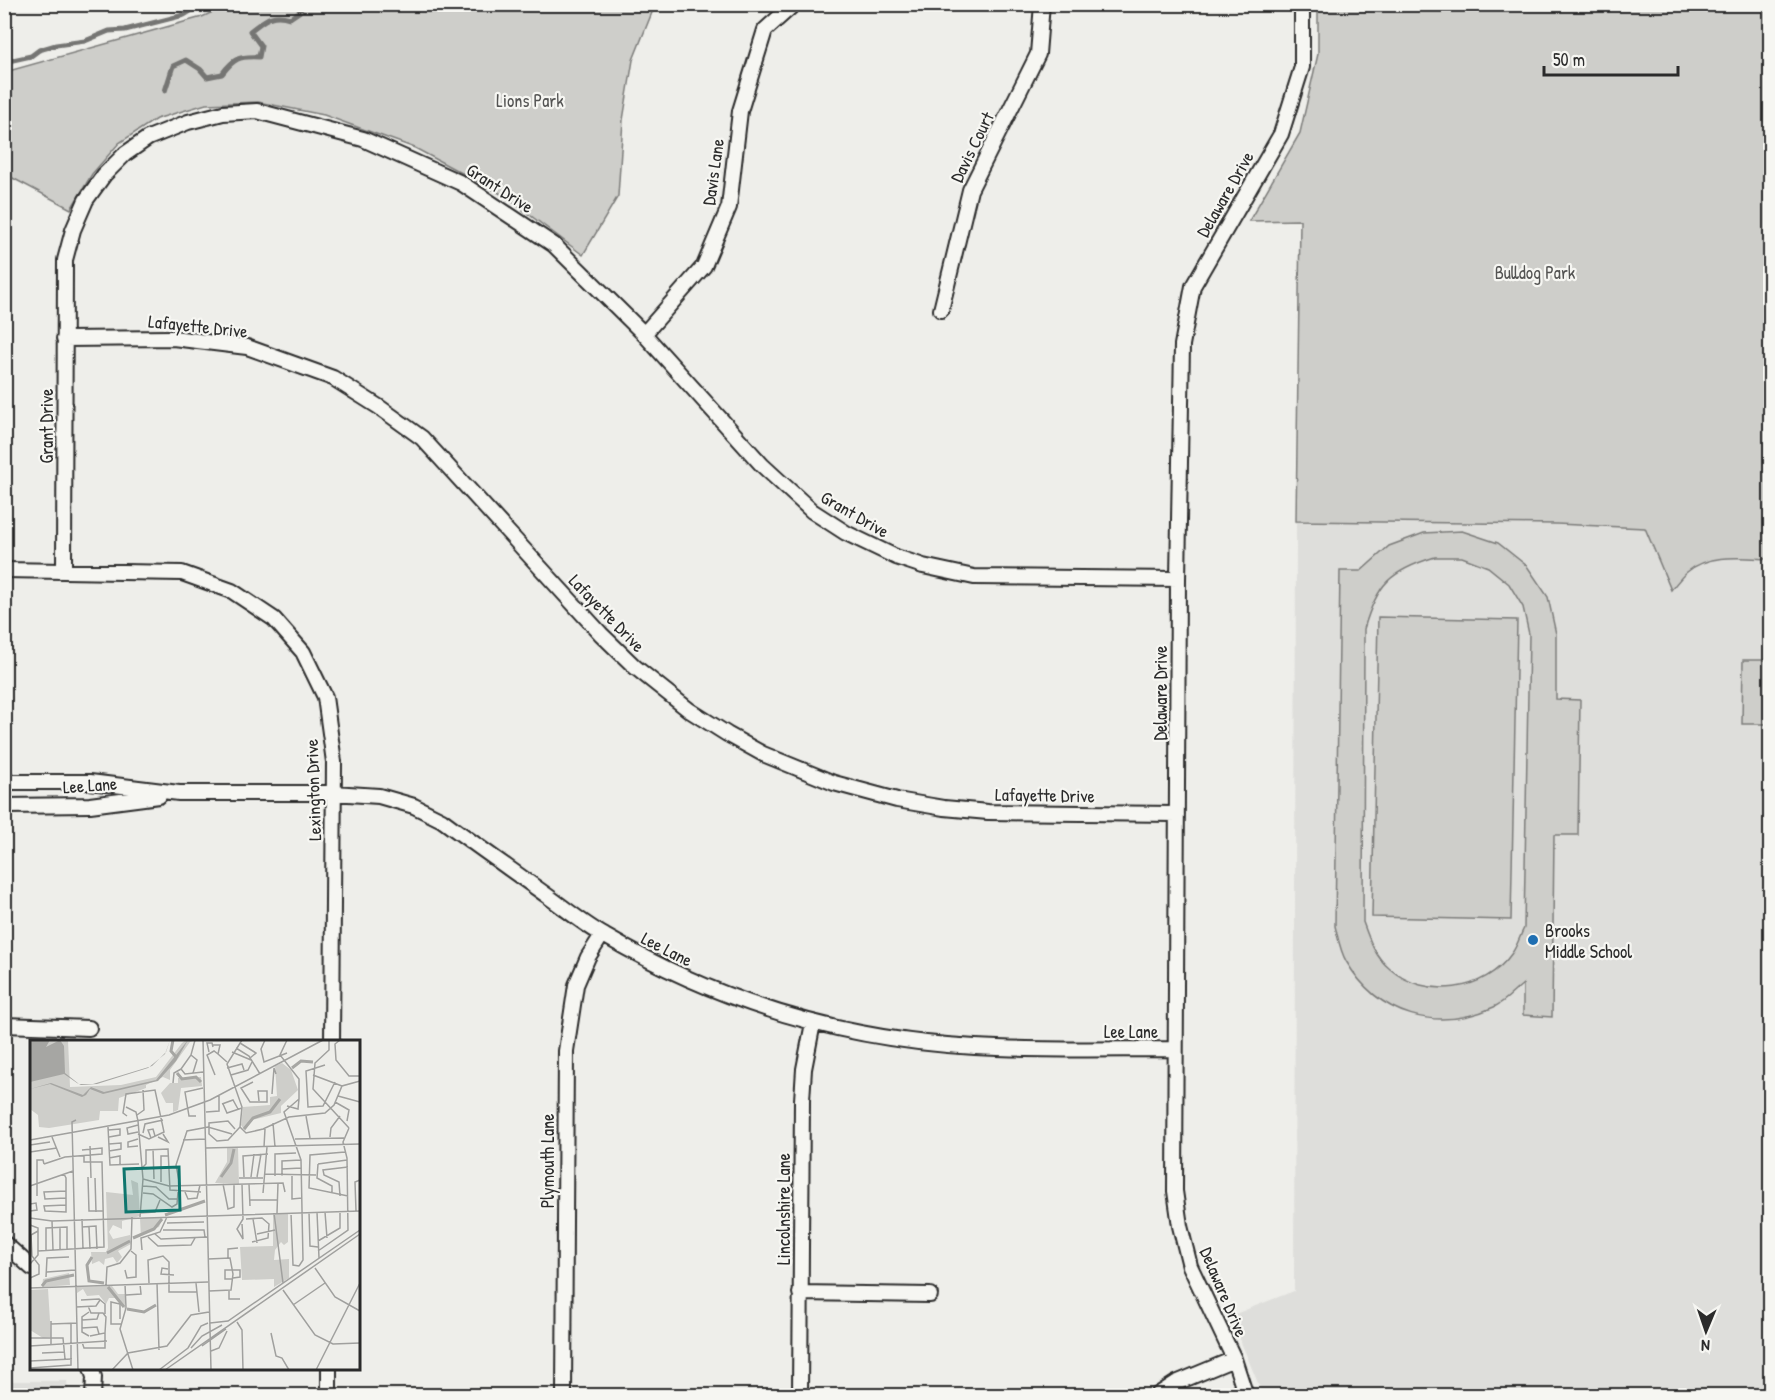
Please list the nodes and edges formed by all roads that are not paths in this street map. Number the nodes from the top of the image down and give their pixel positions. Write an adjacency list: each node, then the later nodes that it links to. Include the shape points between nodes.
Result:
1 (794, 4): 5 (street, Davis Lane, via 765,30 740,111 729,207 704,266)
2 (1042, 4): 4 (street, Davis Court, via 1038,54 970,190)
3 (1302, 4): 9 (street, Delaware Drive, via 1302,67 1281,134 1193,286 1182,345)
4 (941, 310)
5 (644, 334): 6 (street, Grant Drive, via 554,245 461,183 363,139 257,111 223,113 148,138 104,175 86,200 65,260); 9 (street, Grant Drive, via 794,496 846,533 872,546 924,566 974,577)
6 (64, 339): 8 (street, Grant Drive); 14 (street, Lafayette Drive, via 173,338 247,347 333,378 422,438 581,613 667,695 764,754 834,783 944,808)
7 (4, 570): 8 (street, Lexington Drive)
8 (64, 570): 12 (street, Lexington Drive, via 182,573 232,591 274,619 303,652 325,698 334,762)
9 (1178, 579): 14 (street, Delaware Drive)
10 (4, 782): 11 (street, Lee Lane, via 90,782)
11 (178, 793): 12 (street, Lee Lane); 13 (street, Lee Lane, via 90,805)
12 (333, 793): 15 (street, Lee Lane, via 379,796 428,813); 19 (street, Lexington Drive)
13 (4, 806)
14 (1177, 814): 20 (street, Delaware Drive)
15 (602, 934): 16 (street, Lee Lane, via 719,993); 30 (street, Plymouth Lane, via 576,985 566,1051)
16 (813, 1023): 20 (street, Lee Lane, via 962,1047); 23 (street, Lincolnshire Lane, via 802,1100)
17 (4, 1025): 18 (street)
18 (89, 1028)
19 (332, 1040)
20 (1174, 1049): 25 (street, Delaware Drive, via 1175,1191 1180,1226 1190,1266)
21 (4, 1243): 22 (street)
22 (30, 1266)
23 (800, 1293): 24 (street); 31 (street, Lincolnshire Lane)
24 (930, 1295)
25 (1234, 1359): 32 (street); 33 (street, Delaware Drive)
26 (92, 1370): 28 (street)
27 (329, 1370): 29 (street)
28 (93, 1395)
29 (329, 1395)
30 (564, 1395)
31 (800, 1395)
32 (1156, 1395)
33 (1246, 1395)

